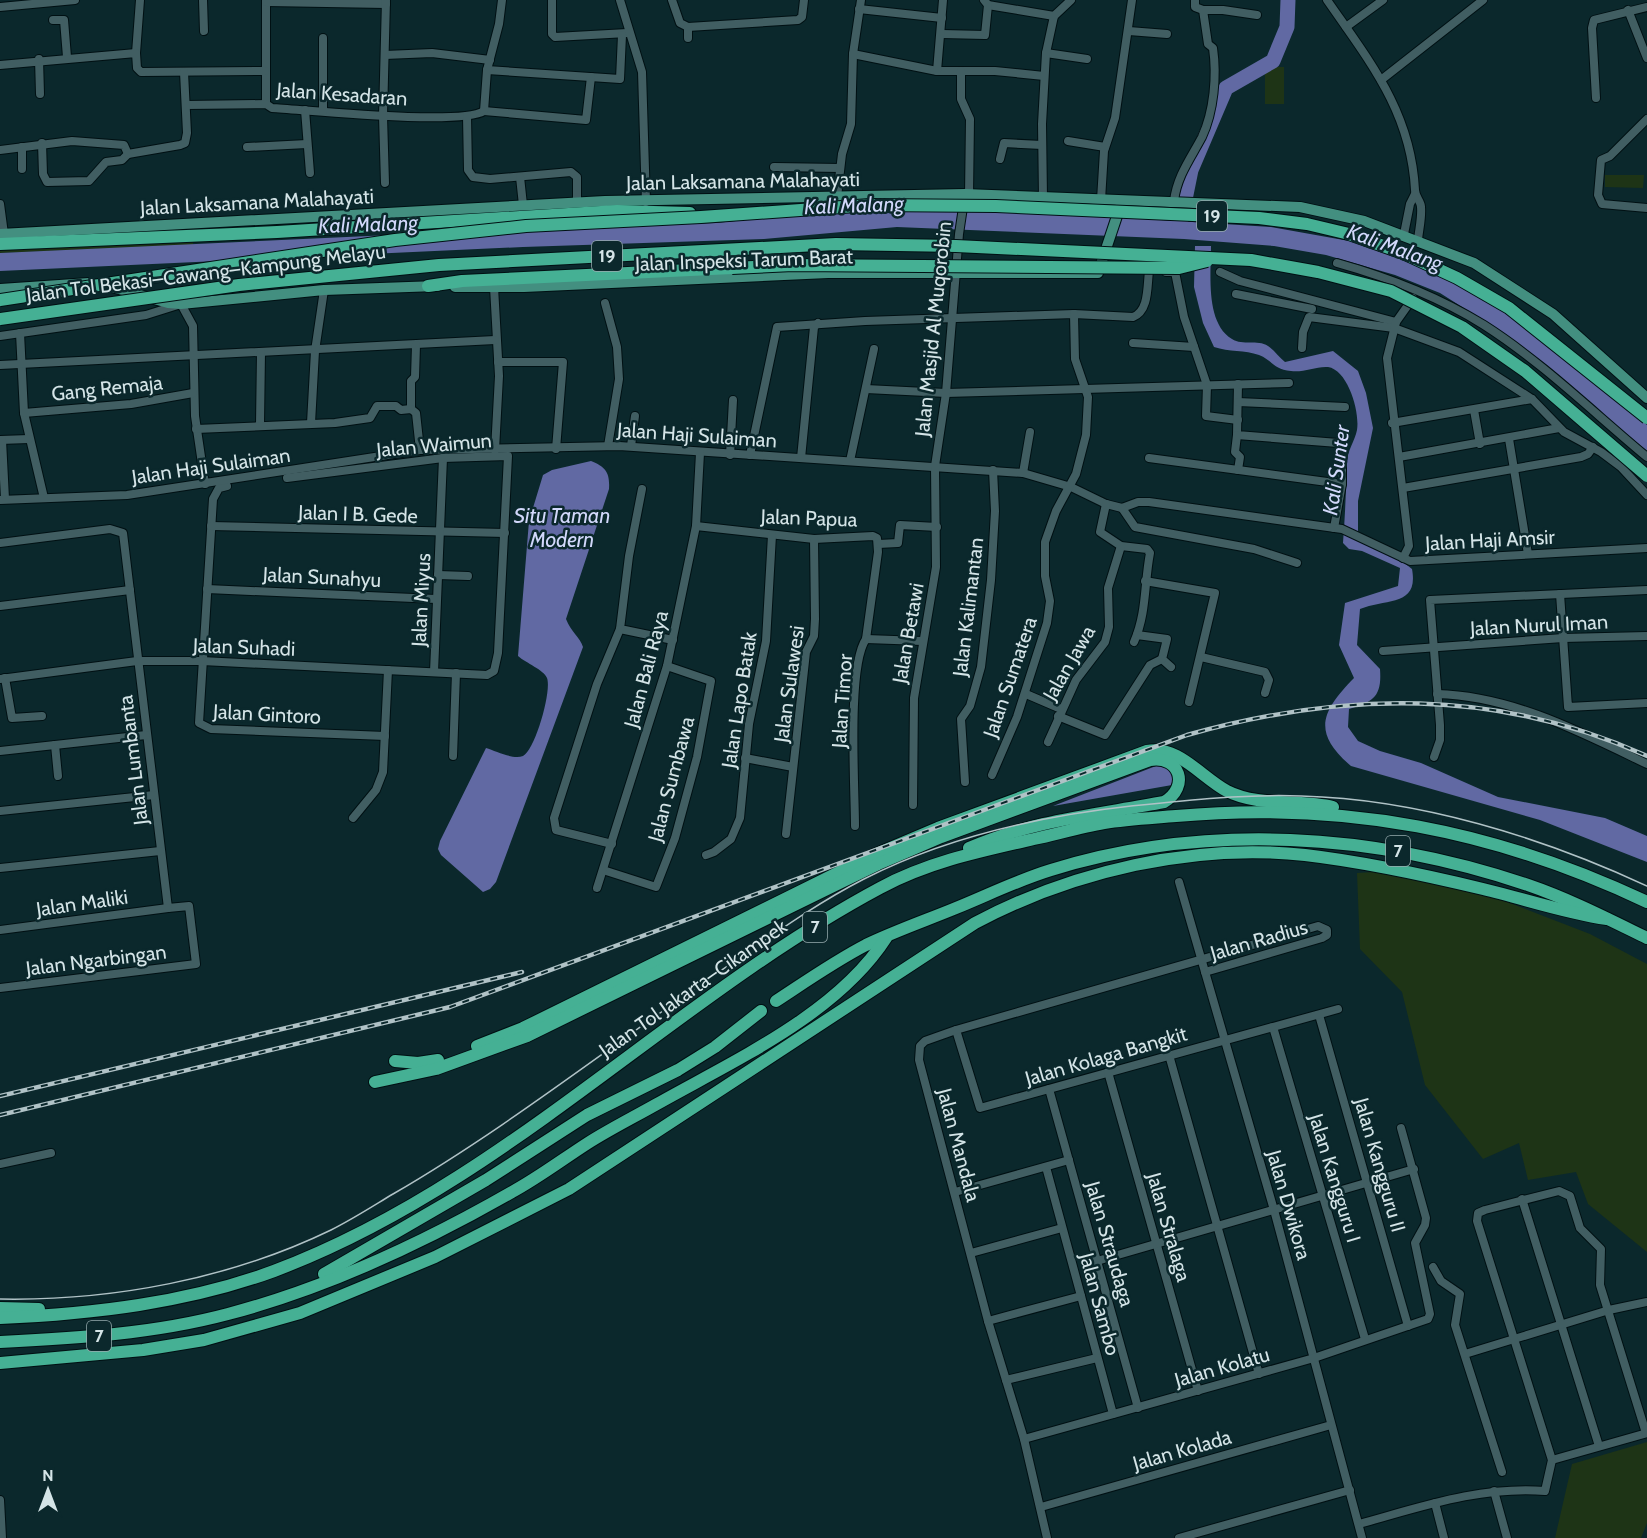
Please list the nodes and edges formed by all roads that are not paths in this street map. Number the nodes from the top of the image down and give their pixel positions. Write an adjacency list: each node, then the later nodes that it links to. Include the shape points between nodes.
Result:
1 (75, 0): 17 (street)
2 (140, 0): 38 (street)
3 (203, 0): 31 (street)
4 (502, 0): 46 (street)
5 (552, 0): 33 (street, via 553,36)
6 (620, 0): 33 (street)
7 (672, 0): 29 (street, via 680,23)
8 (804, 0): 29 (street, via 798,20)
9 (943, 0): 27 (street)
10 (1071, 0): 26 (street)
11 (1132, 0): 32 (street)
12 (1195, 0): 24 (street, via 1195,7)
13 (1327, 0): 30 (street)
14 (1383, 0): 30 (street)
15 (1483, 0): 55 (street)
16 (266, 1): 18 (street); 49 (street, Jalan Kesadaran)
17 (40, 2): 22 (street)
18 (386, 2): 41 (street)
19 (986, 3): 26 (street); 34 (street, via 985,35)
20 (860, 4): 27 (street); 40 (street)
21 (1633, 6): 23 (street); 43 (street); 57 (street, via 1598,17 1592,24)
22 (0, 7)
23 (1647, 7)
24 (1203, 10): 25 (street); 87 (street, via 1208,44 1213,48 1215,84 1202,136 1189,155 1175,191)
25 (1257, 15)
26 (1054, 16): 39 (street)
27 (942, 18): 34 (street)
28 (52, 20): 42 (street, via 64,20)
29 (688, 27): 37 (street)
30 (1346, 27): 55 (street)
31 (204, 31)
32 (1129, 31): 35 (street); 72 (street, via 1115,118)
33 (627, 33): 54 (street, via 620,79); 89 (street, via 642,72)
34 (942, 34): 50 (street)
35 (1167, 34)
36 (323, 38): 61 (street)
37 (688, 38)
38 (136, 53): 42 (street); 52 (street, via 141,72)
39 (1046, 53): 45 (street); 53 (street)
40 (853, 54): 50 (street); 77 (street, via 851,124)
41 (385, 55): 46 (street, via 432,53); 63 (street)
42 (67, 57): 44 (street)
43 (1647, 58)
44 (39, 59): 47 (street); 56 (street)
45 (1087, 59)
46 (490, 60): 48 (street)
47 (0, 65)
48 (487, 70): 54 (street); 62 (street)
49 (265, 71): 52 (street); 58 (street, Jalan Kesadaran)
50 (936, 71): 51 (street)
51 (961, 71): 53 (street); 83 (street, Jalan Masjid Al Muqorobin, via 961,99 970,118)
52 (184, 72): 59 (street)
53 (1044, 76): 69 (street)
54 (591, 77): 62 (street, via 585,121)
55 (1381, 80): 82 (street, via 1408,140)
56 (40, 93)
57 (1596, 98)
58 (266, 104): 59 (street); 60 (street, Jalan Kesadaran, via 272,108)
59 (186, 105): 74 (street, via 184,143)
60 (305, 110): 61 (street, Jalan Kesadaran); 68 (street)
61 (322, 111): 63 (street, Jalan Kesadaran)
62 (484, 111): 64 (street, Jalan Kesadaran)
63 (383, 116): 64 (street, Jalan Kesadaran); 81 (street)
64 (467, 116): 80 (street, via 468,170 473,177)
65 (1647, 119): 93 (street, via 1610,156 1601,160 1600,203)
66 (1068, 141): 72 (street)
67 (42, 143): 70 (street); 74 (street, via 124,145); 74 (street, via 47,182 89,182 106,162 122,160)
68 (307, 144): 71 (street); 79 (street)
69 (1042, 145): 75 (street, via 1004,142); 85 (street)
70 (22, 147): 73 (street); 78 (street)
71 (247, 147)
72 (1105, 147): 86 (street)
73 (0, 150)
74 (128, 154)
75 (1000, 159)
76 (774, 167): 77 (street)
77 (840, 168): 84 (street)
78 (22, 169)
79 (310, 173)
80 (520, 177): 88 (street, via 551,172 575,174); 91 (street)
81 (385, 183)
82 (1415, 194): 95 (street); 97 (street, via 1421,205)
83 (967, 195): 84 (main road, Jalan Laksamana Malahayati); 85 (main road, Jalan Laksamana Malahayati); 101 (street, Jalan Masjid Al Muqorobin)
84 (837, 197): 89 (main road, Jalan Laksamana Malahayati)
85 (1047, 198): 86 (main road, Jalan Laksamana Malahayati); 92 (main road, via 1063,204)
86 (1101, 200): 87 (main road, Jalan Laksamana Malahayati)
87 (1177, 201): 92 (main road, via 1167,207); 95 (main road, Jalan Laksamana Malahayati, via 1300,207 1343,214)
88 (577, 202): 89 (main road, Jalan Laksamana Malahayati); 91 (main road, Jalan Laksamana Malahayati)
89 (646, 202)
90 (0, 204): 96 (street)
91 (523, 205): 96 (main road, Jalan Laksamana Malahayati)
92 (1120, 208): 100 (main road, bridge)
93 (1647, 208)
94 (721, 215): 96 (highway, bridge, via 617,211 277,232 49,241); 110 (highway, Jalan Tol Bekasi–Cawang–Kampung Melayu / 19, bridge, via 526,225 395,240); 150 (highway, Jalan Tol Bekasi–Cawang–Kampung Melayu / 19, bridge, via 870,205 996,206 1259,218 1308,224 1403,253 1509,308)
95 (1404, 234): 97 (main road, Jalan Laksamana Malahayati)
96 (1, 237)
97 (1418, 240): 141 (main road, Jalan Laksamana Malahayati, via 1474,263 1516,288 1553,314)
98 (1216, 258): 104 (highway, bridge, via 1179,268 793,265 462,281); 115 (highway, Jalan Tol Bekasi–Cawang–Kampung Melayu / 19, bridge, via 956,246 791,247 439,265 315,276); 184 (highway, Jalan Tol Bekasi–Cawang–Kampung Melayu / 19, bridge, via 1318,272 1391,291 1412,301 1462,327 1525,371)
99 (1336, 263): 108 (street)
100 (1100, 269): 101 (main road, Jalan Inspeksi Tarum Barat); 102 (street)
101 (955, 272): 105 (main road, Jalan Inspeksi Tarum Barat, via 828,273); 116 (street, Jalan Masjid Al Muqorobin)
102 (1149, 272): 114 (street, via 1144,308 1139,315); 124 (street, via 1175,272)
103 (1220, 272): 113 (street, via 1271,287)
104 (428, 286): 105 (main road, Jalan Inspeksi Tarum Barat); 107 (main road, Jalan Inspeksi Tarum Barat)
105 (494, 287): 121 (street)
106 (0, 289): 112 (main road, Jalan Inspeksi Tarum Barat, via 74,282 99,284)
107 (324, 290): 112 (main road, Jalan Inspeksi Tarum Barat); 127 (street)
108 (1418, 292): 118 (street); 133 (street, via 1484,325)
109 (1236, 294): 113 (street)
110 (0, 300)
111 (605, 303): 163 (street, via 617,347 619,379)
112 (180, 304): 119 (street, via 146,315); 129 (street, via 192,322)
113 (1313, 309): 118 (street); 118 (street); 125 (street, via 1303,332)
114 (1074, 314): 116 (street); 137 (street, Jalan Sumatera, via 1075,359)
115 (0, 319)
116 (952, 319): 117 (street); 140 (street, Jalan Masjid Al Muqorobin)
117 (818, 323): 171 (street, via 777,327); 175 (street, via 814,327)
118 (1395, 325): 143 (street, via 1459,352); 153 (street, via 1387,358)
119 (20, 333): 120 (street); 132 (street)
120 (0, 336)
121 (495, 340): 123 (street); 130 (street)
122 (1133, 343): 124 (street)
123 (417, 345): 127 (street); 146 (street)
124 (1194, 347): 136 (street)
125 (1302, 348)
126 (874, 349): 138 (street)
127 (315, 351): 128 (street); 152 (street)
128 (261, 352): 129 (street); 154 (street)
129 (194, 356): 132 (street); 139 (street)
130 (498, 362): 166 (street, via 563,363); 168 (street)
131 (0, 364): 132 (street)
132 (20, 364): 148 (street)
133 (1550, 376): 143 (street); 172 (street)
134 (1289, 383): 135 (street)
135 (1238, 384): 136 (street); 144 (street)
136 (1207, 385): 137 (street); 151 (street, via 1206,416)
137 (1085, 388): 140 (street); 187 (street, Jalan Sumatera, via 1086,435)
138 (866, 389): 140 (street); 177 (street)
139 (193, 393): 148 (street, Gang Remaja, via 131,404); 156 (street)
140 (946, 393): 178 (street, Jalan Masjid Al Muqorobin)
141 (1647, 398)
142 (733, 399): 170 (street)
143 (1532, 399): 147 (street); 155 (street)
144 (1238, 402): 145 (street); 151 (street)
145 (1345, 406)
146 (411, 409): 152 (street, via 377,406 370,418); 167 (street, via 416,413)
147 (1474, 410): 153 (street); 162 (street)
148 (24, 413): 159 (street)
149 (634, 416): 164 (street)
150 (1647, 418)
151 (1238, 420): 158 (street)
152 (311, 423): 154 (street)
153 (1392, 423): 173 (street)
154 (260, 424): 156 (street)
155 (1559, 428): 160 (street); 165 (street)
156 (196, 429): 185 (street)
157 (1030, 432): 183 (street)
158 (1237, 435): 181 (street); 186 (street, via 1338,443 1343,451)
159 (29, 439): 161 (street); 192 (street)
160 (1509, 439): 162 (street); 182 (street)
161 (1, 440): 193 (street)
162 (1480, 444): 173 (street)
163 (608, 446): 164 (street, Jalan Haji Sulaiman); 166 (street, Jalan Haji Sulaiman)
164 (631, 446): 169 (street, Jalan Haji Sulaiman)
165 (1593, 447): 179 (street); 182 (street, via 1585,456)
166 (556, 449): 168 (street, Jalan Haji Sulaiman)
167 (420, 450): 168 (street, Jalan Haji Sulaiman); 185 (street, Jalan Haji Sulaiman)
168 (495, 450)
169 (700, 453): 170 (street, Jalan Haji Sulaiman); 197 (street, Jalan Bali Raya)
170 (730, 455): 171 (street, Jalan Haji Sulaiman)
171 (750, 455): 175 (street, Jalan Haji Sulaiman)
172 (1644, 455): 179 (street)
173 (1399, 457): 188 (street)
174 (443, 458): 190 (street, Jalan Waimun, via 224,486); 200 (street, Jalan Miyus); 201 (street, Jalan Waimun, via 508,456)
175 (801, 458): 177 (street, Jalan Haji Sulaiman)
176 (1149, 458): 181 (street)
177 (850, 461): 178 (street, Jalan Haji Sulaiman)
178 (935, 466): 180 (street, Jalan Haji Sulaiman); 198 (street, Jalan Betawi)
179 (1621, 467): 191 (street)
180 (993, 470): 183 (street, Jalan Haji Sulaiman); 258 (street, Jalan Kalimantan, via 991,580 981,667 970,706 961,719)
181 (1238, 470): 186 (street)
182 (1515, 470): 188 (street); 208 (street)
183 (1023, 473): 187 (street, Jalan Haji Sulaiman)
184 (1647, 476)
185 (205, 484): 192 (street, Jalan Haji Sulaiman, via 127,495)
186 (1342, 484): 199 (street)
187 (1071, 486): 194 (street, Jalan Haji Sulaiman); 240 (street, Jalan Sumatera, via 1056,511 1046,542 1044,576 1050,608)
188 (1403, 488): 209 (street, via 1409,546)
189 (642, 489): 220 (street)
190 (215, 494): 196 (street, Jalan Gintoro)
191 (1647, 495)
192 (44, 498): 193 (street, Jalan Haji Sulaiman)
193 (3, 499)
194 (1107, 504): 195 (street, Jalan Haji Sulaiman); 206 (street, via 1100,532)
195 (1122, 508): 199 (street, Jalan Haji Sulaiman, via 1149,502); 210 (street, via 1135,527 1254,549)
196 (211, 526): 200 (street, Jalan I B. Gede); 214 (street, Jalan Gintoro)
197 (696, 526): 202 (street, Jalan Papua); 224 (street, Jalan Bali Raya)
198 (936, 527): 205 (street, Jalan Papua, via 900,525 898,543); 225 (street, Jalan Betawi, via 936,567)
199 (1338, 529): 209 (street, Jalan Haji Amsir)
200 (441, 533): 201 (street, Jalan I B. Gede); 211 (street, Jalan Miyus)
201 (505, 533): 237 (street, Jalan Waimun, via 497,666)
202 (772, 535): 203 (street, Jalan Papua); 253 (street, Jalan Lapo Batak, via 766,641)
203 (814, 538): 205 (street, Jalan Papua, via 873,536); 255 (street, Jalan Sulawesi, via 814,636 806,652)
204 (0, 543): 215 (street, Jalan Lumbanta, via 110,529 122,531)
205 (878, 543): 223 (street, Jalan Timor)
206 (1120, 546): 213 (street, via 1149,551); 244 (street, Jalan Jawa, via 1108,588 1109,627 1105,642 1076,681)
207 (1647, 548): 208 (street, Jalan Haji Amsir)
208 (1528, 554): 209 (street, Jalan Haji Amsir, via 1410,561)
209 (1402, 558)
210 (1297, 563)
211 (438, 575): 212 (street); 218 (street, Jalan Miyus)
212 (468, 576)
213 (1145, 581): 228 (street, via 1214,592); 229 (street, via 1146,602 1135,638 1167,639)
214 (207, 589): 218 (street, Jalan Sunahyu); 231 (street, Jalan Gintoro)
215 (130, 590): 219 (street); 230 (street, Jalan Lumbanta)
216 (1647, 590): 217 (street)
217 (1560, 594): 222 (street); 226 (street, via 1430,600)
218 (436, 599): 235 (street, Jalan Miyus)
219 (0, 606)
220 (620, 629): 224 (street); 266 (street, via 597,684 554,818 556,830)
221 (1647, 636): 222 (street, Jalan Nurul Iman)
222 (1563, 638): 226 (street, Jalan Nurul Iman); 243 (street, via 1568,707)
223 (866, 639): 225 (street); 264 (street, Jalan Timor, via 857,666)
224 (673, 640): 232 (street, Jalan Bali Raya)
225 (922, 641): 260 (street, Jalan Betawi, via 914,698)
226 (1433, 648): 227 (street, Jalan Nurul Iman); 241 (street)
227 (1383, 651)
228 (1201, 657): 239 (street, via 1265,672 1269,680); 242 (street)
229 (1162, 659): 233 (street); 244 (street, via 1150,665 1105,735)
230 (137, 661): 231 (street, Jalan Suhadi); 238 (street, Jalan Suhadi); 246 (street, Jalan Lumbanta)
231 (202, 661): 234 (street, Jalan Suhadi); 247 (street, Jalan Gintoro, via 198,719 205,728)
232 (667, 666): 266 (street, Jalan Bali Raya); 271 (street, Jalan Sumbawa, via 710,680 711,689 675,838 656,887)
233 (1171, 667)
234 (388, 670): 235 (street, Jalan Suhadi); 247 (street)
235 (434, 672): 236 (street, Jalan Suhadi)
236 (456, 673): 237 (street, Jalan Suhadi); 251 (street)
237 (487, 675)
238 (2, 679): 245 (street, via 12,718)
239 (1265, 693)
240 (1026, 694): 244 (street); 256 (street, Jalan Sumatera)
241 (1437, 694): 252 (street, via 1440,740); 254 (street, via 1531,711)
242 (1189, 702)
243 (1647, 703)
244 (1059, 713): 248 (street, Jalan Jawa)
245 (42, 716)
246 (147, 735): 249 (street); 259 (street, Jalan Lumbanta)
247 (385, 736): 263 (street, via 380,781)
248 (1048, 742)
249 (55, 745): 250 (street); 257 (street)
250 (0, 751)
251 (453, 756)
252 (1434, 757)
253 (745, 758): 255 (street); 268 (street, Jalan Lapo Batak, via 737,828 723,845)
254 (1647, 764)
255 (793, 767): 265 (street, Jalan Sulawesi)
256 (992, 775)
257 (58, 776)
258 (965, 782)
259 (154, 795): 261 (street); 267 (street, Jalan Lumbanta)
260 (913, 805)
261 (0, 810)
262 (1371, 817): 270 (highway, Jalan Tol Jakarta–Cikampek / 7, via 1304,811 1230,811 1107,822); 274 (highway, Jalan Tol Jakarta–Cikampek / 7, via 1519,851 1606,882); 293 (highway, via 1312,802 1241,796 1174,754 1157,749 1147,751 874,855 497,1039 434,1062)
263 (353, 818)
264 (855, 826)
265 (786, 834)
266 (612, 844): 271 (street, Jalan Bali Raya)
267 (160, 851): 269 (street); 275 (street, Jalan Lumbanta)
268 (706, 855)
269 (0, 868)
270 (921, 869): 295 (highway, via 1024,827 1164,802 1179,788 1179,777 1168,761 1150,760 941,837 527,1036 436,1069); 318 (highway, Jalan Tol Jakarta–Cikampek / 7, via 878,889 805,934 498,1150 382,1220 269,1272 177,1298)
271 (603, 870): 273 (street, Jalan Bali Raya)
272 (1179, 882): 282 (street, Jalan Dwikora)
273 (597, 888)
274 (1647, 902)
275 (168, 908): 277 (street, Jalan Maliki); 284 (street, Jalan Ngarbingan, via 189,906 196,964)
276 (1607, 919): 278 (highway, 7, via 1528,885 1414,854 1296,839 1237,839 1178,843 1051,870 993,890); 279 (highway, 7); 330 (highway, via 1417,875 1303,855 1168,860 1089,876 1024,899 975,923 568,1189 435,1257 300,1313 204,1340)
277 (0, 930)
278 (886, 938): 285 (highway, 7, via 868,944); 314 (highway, 7, via 872,960 817,1008 775,1037 591,1142 514,1191 401,1251)
279 (1647, 938)
280 (1264, 943): 281 (street); 281 (street, Jalan Radius, via 1321,926 1327,931 1323,938); 282 (street, Jalan Radius)
281 (1267, 954): 283 (street, Jalan Radius)
282 (1201, 959): 283 (street, Jalan Dwikora); 290 (street, Jalan Mandala)
283 (1205, 972): 291 (street, Jalan Dwikora)
284 (0, 988)
285 (776, 1001)
286 (1338, 1009): 288 (street, Jalan Kolaga Bangkit)
287 (761, 1011): 314 (highway, 7, via 678,1070 587,1116)
288 (1319, 1015): 289 (street, Jalan Kolaga Bangkit); 303 (street, Jalan Kangguru II)
289 (1273, 1027): 291 (street, Jalan Kolaga Bangkit); 305 (street, Jalan Kangguru I)
290 (956, 1030): 296 (street, Jalan Kolaga Bangkit, via 980,1108); 304 (street, Jalan Mandala, via 922,1043 918,1055)
291 (1225, 1040): 292 (street, Jalan Kolaga Bangkit); 307 (street, Jalan Dwikora)
292 (1169, 1055): 294 (street, Jalan Kolaga Bangkit); 308 (street)
293 (395, 1061)
294 (1108, 1072): 296 (street, Jalan Kolaga Bangkit); 310 (street, Jalan Stralaga)
295 (375, 1082)
296 (1049, 1089): 299 (street, Jalan Straudaga)
297 (1401, 1128): 302 (street)
298 (51, 1153): 300 (street)
299 (1069, 1160): 301 (street); 312 (street, Jalan Straudaga)
300 (0, 1164)
301 (1046, 1167): 304 (street); 309 (street, Jalan Sambo)
302 (1414, 1169): 303 (street); 323 (street, Jalan Kolatu, via 1426,1218 1415,1243 1431,1314 1428,1319)
303 (1370, 1184): 305 (street); 323 (street, Jalan Kangguru II)
304 (955, 1192): 311 (street, Jalan Mandala)
305 (1323, 1197): 307 (street); 324 (street, Jalan Kangguru I)
306 (1522, 1199): 319 (street, via 1562,1191 1570,1196 1580,1228 1601,1249 1599,1281); 322 (street); 325 (street, via 1485,1210 1478,1214 1477,1221)
307 (1274, 1210): 308 (street); 329 (street, Jalan Dwikora)
308 (1216, 1227): 310 (street); 331 (street)
309 (1062, 1228): 311 (street); 315 (street, Jalan Sambo)
310 (1157, 1244): 312 (street); 333 (street, Jalan Stralaga)
311 (971, 1253): 321 (street, Jalan Mandala)
312 (1097, 1261): 334 (street, Jalan Straudaga)
313 (1433, 1267): 327 (street, via 1441,1281 1460,1294 1455,1325)
314 (295, 1292): 326 (highway, 7, via 227,1314 143,1332)
315 (1081, 1296): 321 (street); 328 (street, Jalan Sambo)
316 (1647, 1302): 319 (street)
317 (0, 1308): 318 (highway)
318 (100, 1310): 320 (highway, Jalan Tol Jakarta–Cikampek / 7)
319 (1609, 1310): 322 (street); 337 (street)
320 (0, 1318)
321 (988, 1321): 332 (street, Jalan Mandala)
322 (1561, 1325): 325 (street); 339 (street)
323 (1408, 1326): 324 (street, Jalan Kolatu)
324 (1365, 1339): 329 (street, Jalan Kolatu)
325 (1514, 1340): 327 (street); 340 (street)
326 (0, 1342)
327 (1465, 1354): 341 (street)
328 (1097, 1358): 332 (street); 335 (street, Jalan Sambo)
329 (1314, 1358): 331 (street, Jalan Kolatu); 336 (street, Jalan Dwikora)
330 (0, 1363)
331 (1259, 1374): 333 (street, Jalan Kolatu)
332 (1006, 1380): 338 (street, Jalan Mandala)
333 (1198, 1391): 334 (street, Jalan Kolatu)
334 (1138, 1408): 335 (street, Jalan Kolatu)
335 (1113, 1414): 338 (street, Jalan Kolatu)
336 (1331, 1425): 342 (street, Jalan Dwikora); 346 (street, Jalan Kolada)
337 (1646, 1433): 339 (street)
338 (1024, 1439): 346 (street, Jalan Mandala)
339 (1599, 1446): 340 (street)
340 (1552, 1460): 343 (street, via 1545,1491)
341 (1502, 1472)
342 (1350, 1490): 347 (street, Jalan Dwikora); 350 (street)
343 (1494, 1491): 345 (street); 353 (street)
344 (0, 1500): 348 (street)
345 (1435, 1503): 347 (street); 352 (street)
346 (1041, 1507): 349 (street, Jalan Mandala)
347 (1359, 1524): 351 (street, Jalan Dwikora)
348 (2, 1538)
349 (1047, 1538)
350 (1179, 1538)
351 (1362, 1538)
352 (1444, 1538)
353 (1507, 1538)

